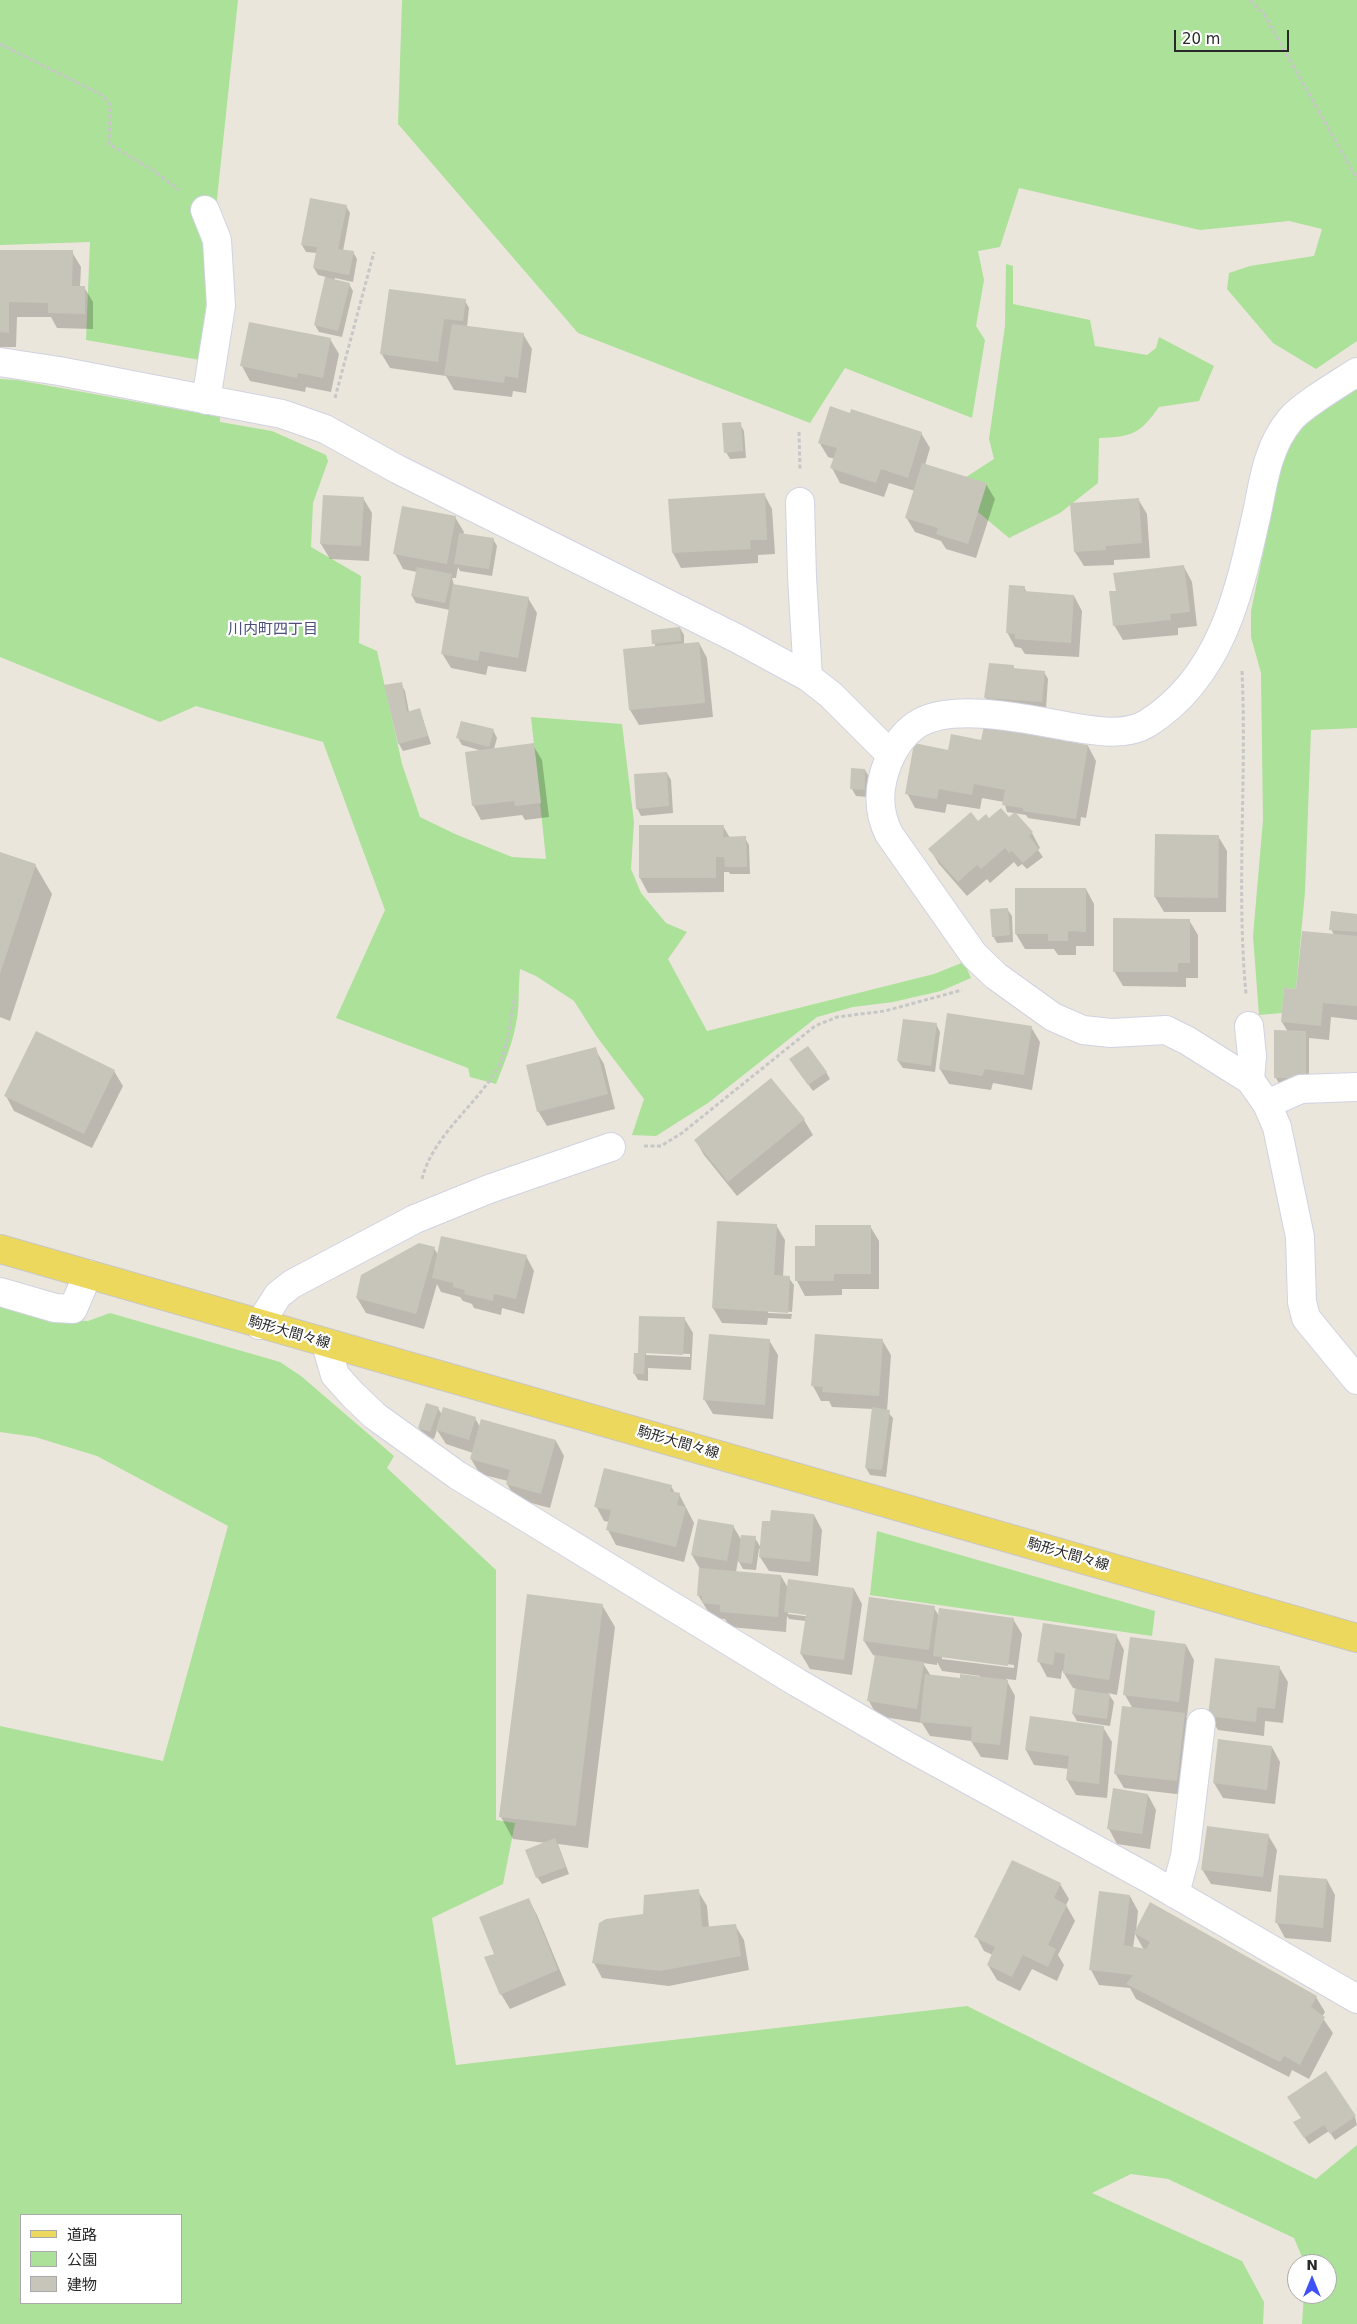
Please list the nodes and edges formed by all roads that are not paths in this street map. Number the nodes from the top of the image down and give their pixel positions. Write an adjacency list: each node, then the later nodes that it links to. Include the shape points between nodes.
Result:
1 (205, 210): 4 (street, via 217,240 221,306)
2 (0, 362): 4 (street)
3 (1357, 372): 7 (street, via 1290,419 1272,449 1238,589 1226,624 1218,646 1182,697 1146,724 1101,732 990,713 955,715 918,724 904,735)
4 (206, 400): 6 (street, via 282,414 325,429)
5 (800, 502): 6 (street)
6 (808, 677): 7 (street, via 831,695)
7 (891, 755): 9 (street, via 879,792 885,826 974,954 996,976 1053,1017 1083,1030 1111,1033 1166,1030)
8 (1249, 1026): 9 (street)
9 (1250, 1080): 11 (street)
10 (1357, 1087): 11 (street, via 1300,1089)
11 (1267, 1104): 18 (street, via 1277,1127 1298,1224 1302,1302 1306,1318)
12 (611, 1147): 16 (street, via 488,1189 414,1219 292,1284 278,1295)
13 (0, 1249): 14 (main road, 駒形大間々線)
14 (88, 1274): 15 (street, via 73,1309 55,1308); 16 (main road, 駒形大間々線)
15 (0, 1292)
16 (259, 1325): 17 (main road, 駒形大間々線)
17 (326, 1344): 19 (main road, 駒形大間々線); 21 (street, via 335,1375 353,1395 375,1416 457,1475 798,1683)
18 (1357, 1380)
19 (1357, 1638)
20 (1201, 1723): 21 (street, via 1185,1856)
21 (1175, 1894): 22 (street)
22 (1357, 1999)

